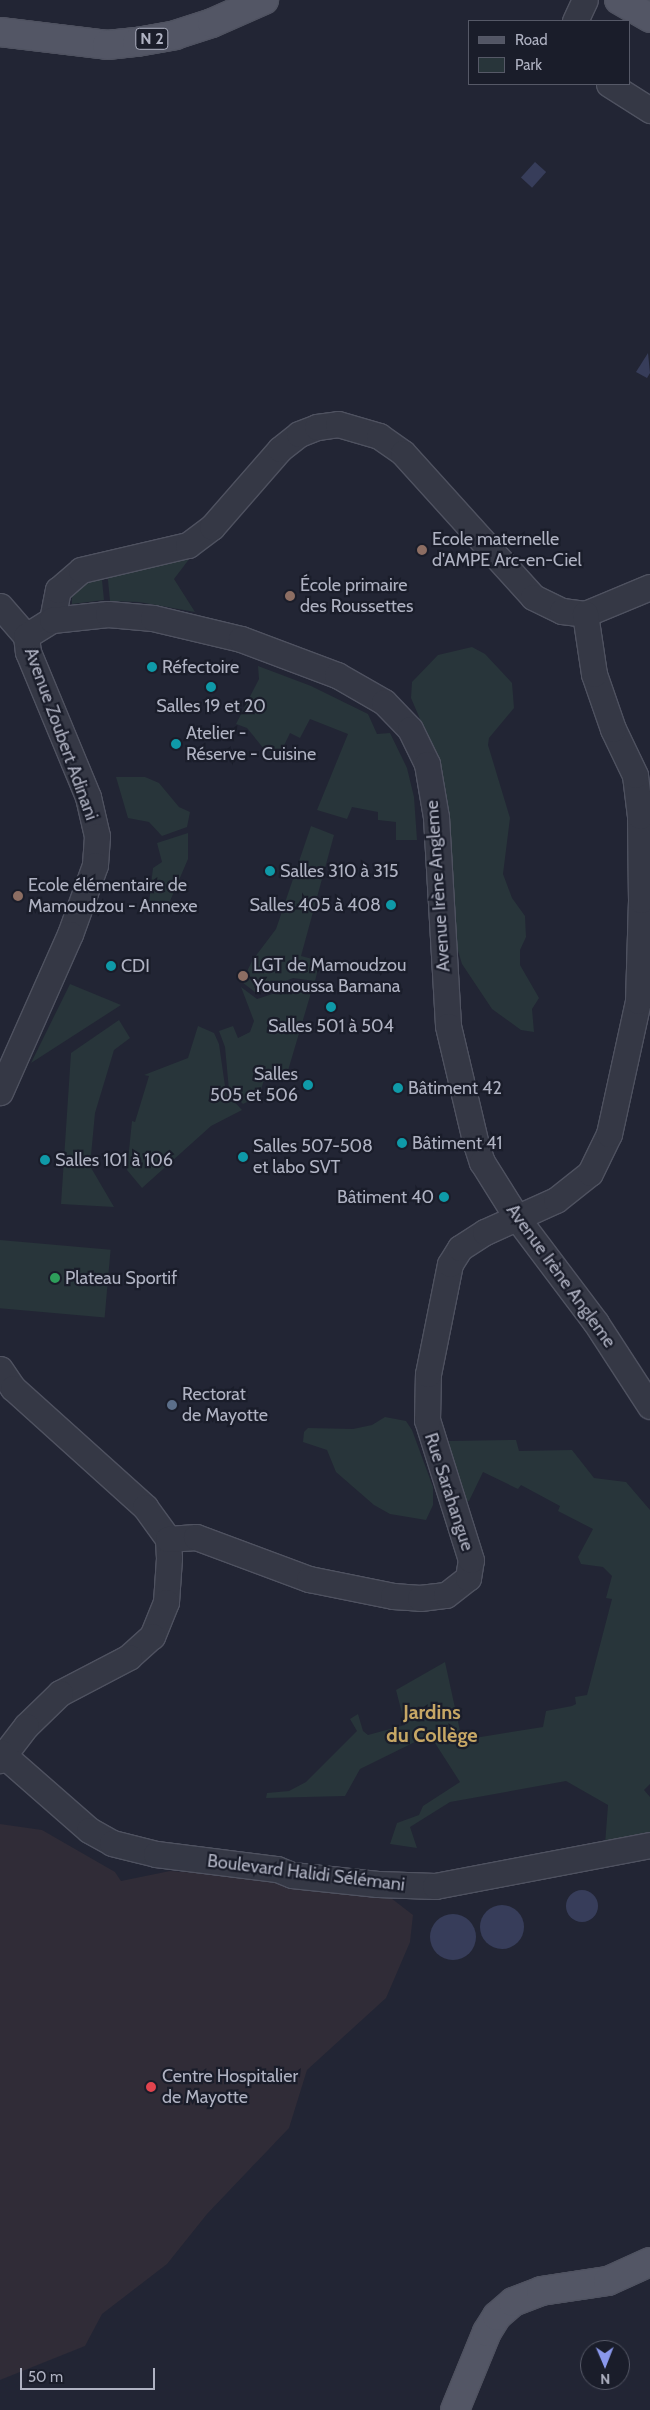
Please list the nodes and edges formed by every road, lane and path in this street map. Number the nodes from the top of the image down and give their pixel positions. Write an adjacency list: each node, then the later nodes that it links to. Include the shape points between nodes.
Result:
1 (264, 0): 6 (main road, N 2, via 193,29 137,42 107,45)
2 (585, 0): 5 (street)
3 (619, 0): 4 (main road)
4 (650, 18)
5 (575, 20)
6 (0, 32)
7 (611, 85): 8 (street)
8 (650, 110)
9 (650, 587): 11 (street)
10 (0, 606): 13 (street, Avenue Zoubert Adinani)
11 (585, 614): 12 (street, via 562,611 533,597 403,452 379,436 338,424 298,434 280,449 212,527 188,545 81,570 58,590); 15 (street, Rue Sarahangue, via 594,674 613,729 635,775 640,816 638,1001 610,1134 590,1173 556,1200)
12 (52, 620): 13 (street, Avenue Irène Angleme); 15 (street, Avenue Irène Angleme, via 108,614 154,618 241,639 336,675 384,702 410,729 427,764 436,817 448,1026 463,1101 482,1162)
13 (26, 636): 14 (street, Avenue Zoubert Adinani, via 28,652 88,797 97,844 95,865 70,934)
14 (0, 1092)
15 (516, 1218): 17 (street, Avenue Irène Angleme, via 596,1323 642,1389); 18 (street, Rue Sarahangue, via 460,1248 450,1264 428,1374 427,1420 432,1443 471,1560 471,1571 464,1582 446,1595 434,1598 393,1596 309,1579 196,1537)
16 (0, 1369): 18 (street, via 13,1388 145,1507)
17 (650, 1406)
18 (168, 1539): 19 (street, via 166,1602 152,1636 129,1657 60,1694 26,1726)
19 (1, 1756): 20 (street, Boulevard Halidi Sélémani, via 89,1830 112,1843 156,1854 277,1868 292,1875 435,1886)
20 (648, 1848)
21 (650, 2262): 22 (main road, via 608,2281 541,2291 513,2302 487,2332)
22 (455, 2410)

